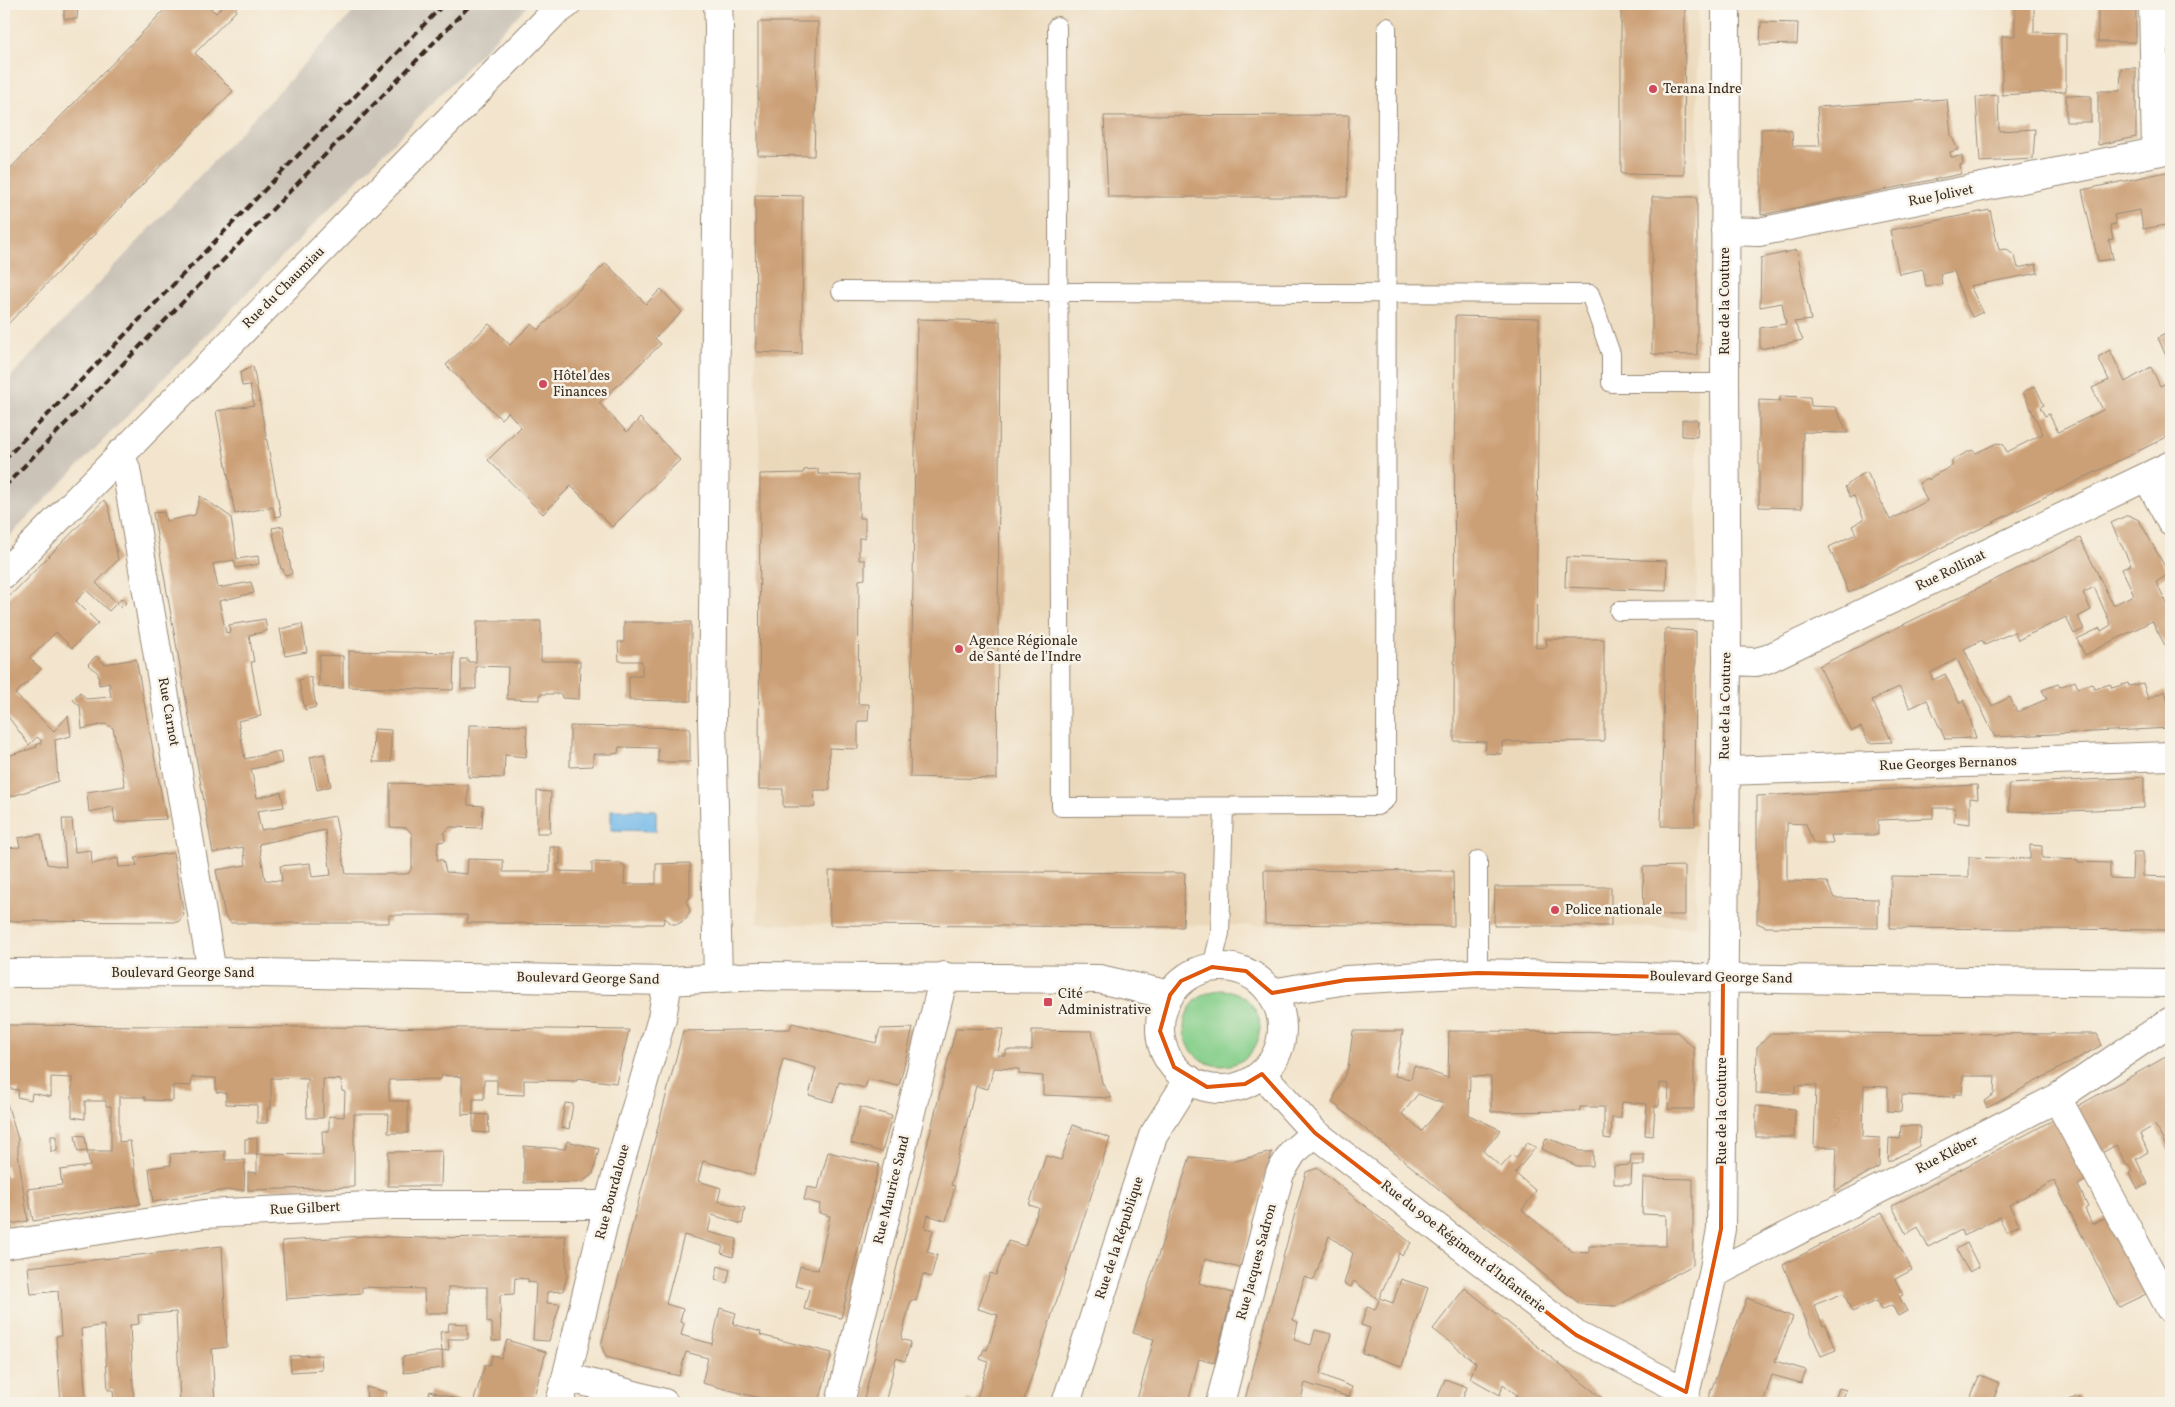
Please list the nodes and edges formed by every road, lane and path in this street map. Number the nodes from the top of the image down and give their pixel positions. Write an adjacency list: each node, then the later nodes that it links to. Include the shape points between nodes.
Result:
1 (567, 4): 13 (street, Rue du Chaumiau)
2 (718, 4): 29 (street, via 712,720)
3 (1726, 4): 8 (street, Rue de la Couture)
4 (2153, 4): 7 (street, Rue Jolivet)
5 (1057, 26): 10 (lane)
6 (1388, 27): 11 (lane)
7 (2164, 151): 8 (street, Rue Jolivet, via 1759,232)
8 (1725, 231): 12 (street, Rue de la Couture)
9 (841, 291): 10 (lane)
10 (1058, 294): 11 (lane); 22 (lane, via 1061,807)
11 (1388, 295): 12 (lane, via 1590,294 1611,354 1612,383); 22 (lane, via 1386,799 1377,806)
12 (1725, 383): 17 (street, Rue de la Couture)
13 (120, 454): 16 (street, Rue du Chaumiau); 25 (street, Rue Carnot, via 128,478)
14 (2159, 471): 15 (street); 19 (street, Rue Rollinat, via 1767,659)
15 (2171, 522)
16 (4, 574)
17 (1727, 610): 18 (lane); 19 (street, Rue de la Couture)
18 (1619, 611)
19 (1727, 661): 21 (street, Rue de la Couture)
20 (2171, 756): 21 (street, Rue Georges Bernanos)
21 (1725, 771): 30 (street, Rue de la Couture)
22 (1224, 807): 24 (lane, via 1220,933)
23 (1478, 860): 27 (lane)
24 (1212, 967): 33 (street, via 1246,971); 34 (street, via 1181,981)
25 (212, 972): 26 (street, Boulevard George Sand); 31 (street, Boulevard George Sand)
26 (4, 973)
27 (1478, 973): 30 (street, Boulevard George Sand); 33 (street, Boulevard George Sand, via 1346,980)
28 (944, 976): 29 (street, Boulevard George Sand); 34 (street, Boulevard George Sand, via 1099,979); 48 (street, Rue Maurice Sand)
29 (718, 978): 31 (street, Boulevard George Sand)
30 (1723, 978): 32 (street, Boulevard George Sand); 42 (street, Rue de la Couture, via 1721,1229)
31 (668, 981): 40 (street, Rue Bourdaloue, via 662,1018)
32 (2171, 983)
33 (1272, 993): 36 (street, via 1280,1008 1280,1044)
34 (1170, 994): 37 (street, via 1162,1012 1160,1031 1164,1050 1174,1067)
35 (2171, 1021): 38 (street, Rue Kléber)
36 (1262, 1074): 37 (street, via 1245,1084 1226,1088 1207,1087); 39 (street, Rue du 90e Régiment d'Infanterie)
37 (1189, 1079): 49 (street, Rue de la République, via 1152,1136)
38 (2057, 1098): 42 (street, Rue Kléber); 43 (street)
39 (1316, 1133): 45 (street, Rue du 90e Régiment d'Infanterie, via 1576,1335); 50 (street, Rue Jacques Sadron, via 1294,1152 1280,1174)
40 (608, 1205): 41 (street, Rue Gilbert, via 391,1205 204,1214); 44 (street, Rue Bourdaloue)
41 (4, 1245)
42 (1713, 1274): 45 (street, Rue de la Couture)
43 (2171, 1310)
44 (567, 1377): 46 (street, Rue Bourdaloue); 47 (street)
45 (1684, 1398)
46 (560, 1403)
47 (664, 1403)
48 (840, 1403)
49 (1066, 1403)
50 (1220, 1403)

